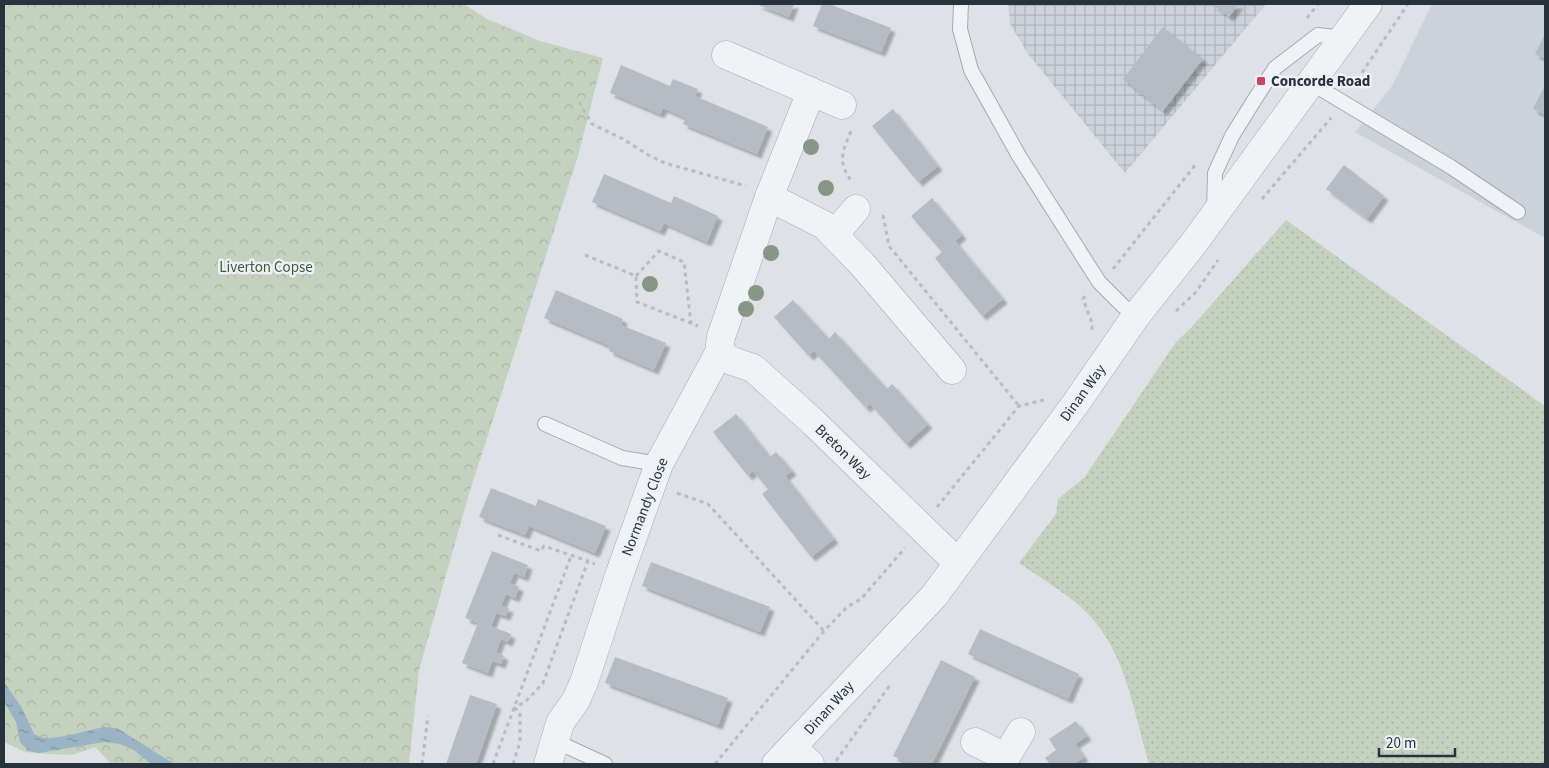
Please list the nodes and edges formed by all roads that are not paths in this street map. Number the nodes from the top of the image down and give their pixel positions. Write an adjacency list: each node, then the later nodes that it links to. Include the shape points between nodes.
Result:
1 (961, 4): 13 (lane, via 960,28 971,70 1019,156 1099,282)
2 (1368, 4): 3 (street, Dinan Way)
3 (1343, 38): 5 (street, Dinan Way); 11 (lane, via 1318,35 1275,68 1232,136 1215,173)
4 (726, 55): 6 (street)
5 (1311, 83): 10 (lane, via 1451,167); 11 (street, Dinan Way)
6 (811, 92): 7 (street); 8 (street, Normandy Close)
7 (842, 105)
8 (770, 196): 12 (street, via 824,225); 14 (street, Normandy Close)
9 (856, 210): 12 (street)
10 (1518, 212)
11 (1214, 216): 13 (street, Dinan Way)
12 (834, 235): 15 (street)
13 (1136, 316): 18 (street, Dinan Way)
14 (720, 345): 17 (street, Normandy Close); 18 (street, Breton Way, via 732,361 753,368 812,422)
15 (952, 370)
16 (545, 424): 17 (lane)
17 (656, 474): 21 (street, Normandy Close, via 584,682 560,723)
18 (958, 563): 22 (street, Dinan Way, via 934,596)
19 (1021, 732): 23 (street)
20 (975, 742): 23 (street)
21 (552, 753): 24 (lane)
22 (793, 759)
23 (1005, 761)
24 (605, 764)

